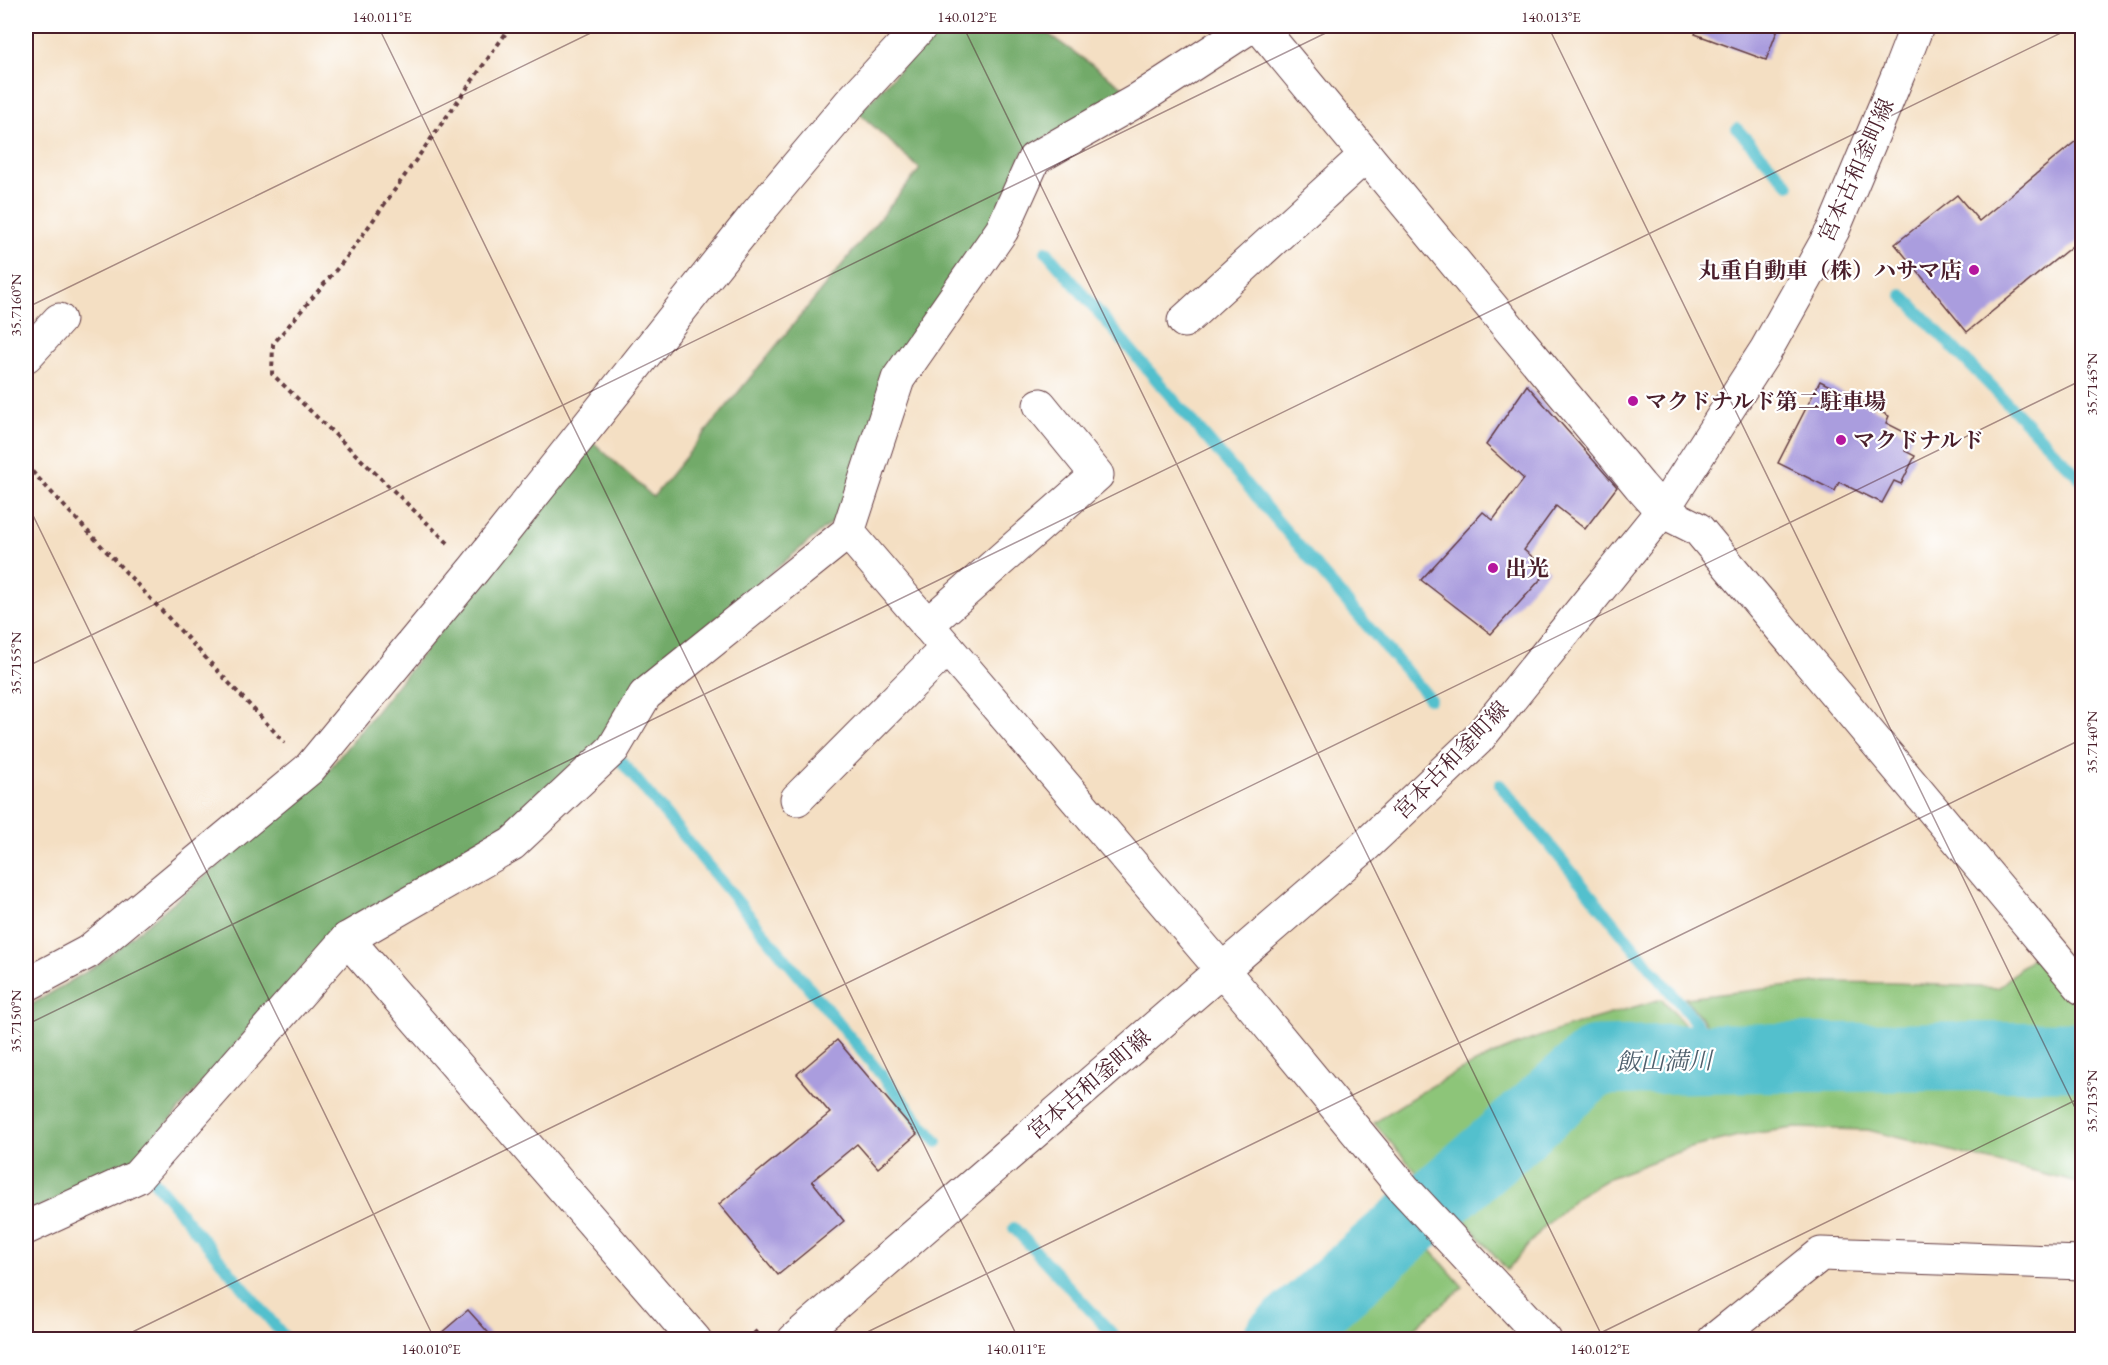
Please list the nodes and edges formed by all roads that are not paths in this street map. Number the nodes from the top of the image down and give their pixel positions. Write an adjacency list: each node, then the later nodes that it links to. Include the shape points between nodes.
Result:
1 (921, 26): 16 (street, via 754,217 475,568 309,769 88,952)
2 (1251, 26): 11 (street, via 1136,101 1034,159 1002,230 898,379)
3 (1259, 26): 5 (street)
4 (1917, 26): 10 (street, 宮本古和釜町線, via 1833,230 1766,351)
5 (1366, 155): 7 (street); 10 (street)
6 (59, 320): 8 (street)
7 (1184, 321)
8 (26, 356)
9 (1040, 405): 12 (street, via 1097,476)
10 (1662, 511): 15 (street, 宮本古和釜町線, via 1478,739 1364,847); 17 (street, via 1698,528)
11 (848, 532): 12 (street); 14 (street, via 645,695 613,749 512,844)
12 (937, 636): 13 (street); 15 (street)
13 (797, 799)
14 (347, 939): 18 (street, via 137,1177); 20 (street)
15 (1221, 970): 21 (street, 宮本古和釜町線); 22 (street, via 1404,1190)
16 (26, 985)
17 (2082, 988)
18 (26, 1228)
19 (2082, 1263): 23 (street, via 1821,1254)
20 (695, 1340)
21 (794, 1340)
22 (1545, 1340)
23 (1714, 1340)

